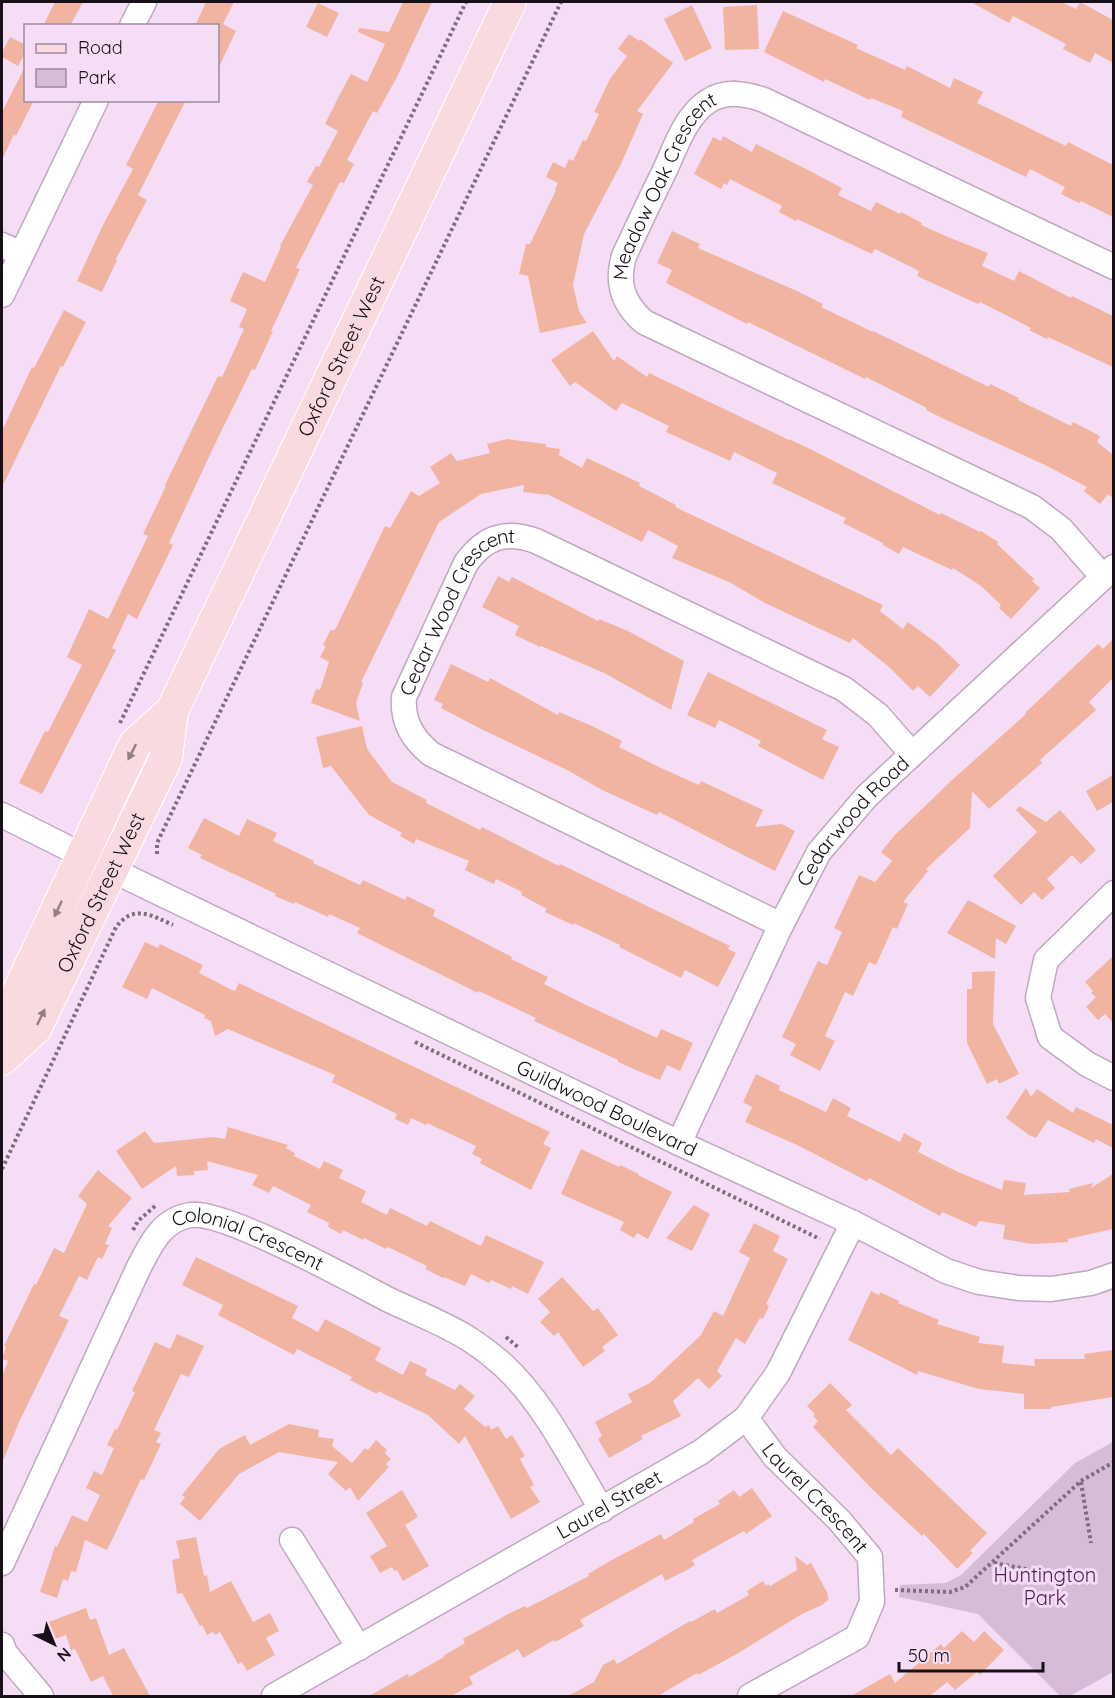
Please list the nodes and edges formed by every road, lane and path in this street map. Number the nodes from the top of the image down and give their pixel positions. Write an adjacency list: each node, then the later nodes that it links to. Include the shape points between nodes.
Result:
1 (144, 2): 5 (street)
2 (466, 2): 12 (path)
3 (510, 2): 11 (main road, Oxford Street West)
4 (561, 2): 15 (path, via 157,843)
5 (133, 24)
6 (95, 102): 7 (street)
7 (11, 250): 9 (street)
8 (1113, 267): 10 (street, Meadow Oak Crescent, via 764,100 731,93 708,102 689,120 624,256 620,279 626,303 644,322 1032,507)
9 (2, 295)
10 (1108, 572): 13 (street, Cedarwood Road)
11 (172, 711): 16 (main road, Oxford Street West, one-way to 16, via 135,744); 17 (main road, Oxford Street West, via 166,758)
12 (119, 724)
13 (912, 754): 19 (street, Cedarwood Road, via 867,796 819,852); 19 (street, Cedar Wood Crescent, via 878,715 844,689 536,541 522,536 494,538 473,553 404,697 404,716 413,737 432,754)
14 (2, 815): 16 (street, Guildwood Boulevard)
15 (157, 854)
16 (82, 856): 17 (street, Guildwood Boulevard); 22 (main road, Oxford Street West, one-way to 22, via 7,1016)
17 (112, 870): 23 (main road, Oxford Street West, one-way to 17, via 35,1029); 25 (street, Guildwood Boulevard)
18 (1113, 893): 24 (street, via 1046,960 1038,998 1050,1037)
19 (782, 925): 25 (street, Cedarwood Road)
20 (176, 927): 26 (path, via 146,913 124,917 116,927)
21 (411, 1040): 30 (path, via 821,1239)
22 (2, 1046)
23 (2, 1059)
24 (1113, 1078)
25 (679, 1143): 28 (street, Guildwood Boulevard)
26 (2, 1169)
27 (162, 1203): 29 (path, via 138,1221)
28 (853, 1223): 31 (street, Guildwood Boulevard, via 946,1271 979,1282 1051,1289); 34 (street, Laurel Street, via 778,1373)
29 (128, 1239)
30 (816, 1249)
31 (1113, 1275)
32 (502, 1335): 33 (path)
33 (526, 1355)
34 (746, 1418): 37 (street, Laurel Street, via 701,1452); 48 (street, Laurel Crescent, via 775,1457 839,1520 870,1557 872,1602 857,1637)
35 (1113, 1462): 36 (path)
36 (1081, 1481): 39 (path); 41 (path)
37 (602, 1510): 40 (street, Colonial Crescent, via 528,1390 501,1363 468,1339 266,1239 219,1219 189,1215 170,1223 152,1242); 45 (street, Laurel Street)
38 (292, 1540): 45 (street)
39 (1091, 1543)
40 (2, 1563)
41 (993, 1563): 42 (path); 43 (path, via 965,1587 950,1592)
42 (1057, 1575)
43 (895, 1590)
44 (2, 1645): 46 (street)
45 (359, 1648): 47 (street, Laurel Street)
46 (41, 1696)
47 (274, 1696)
48 (750, 1696)

